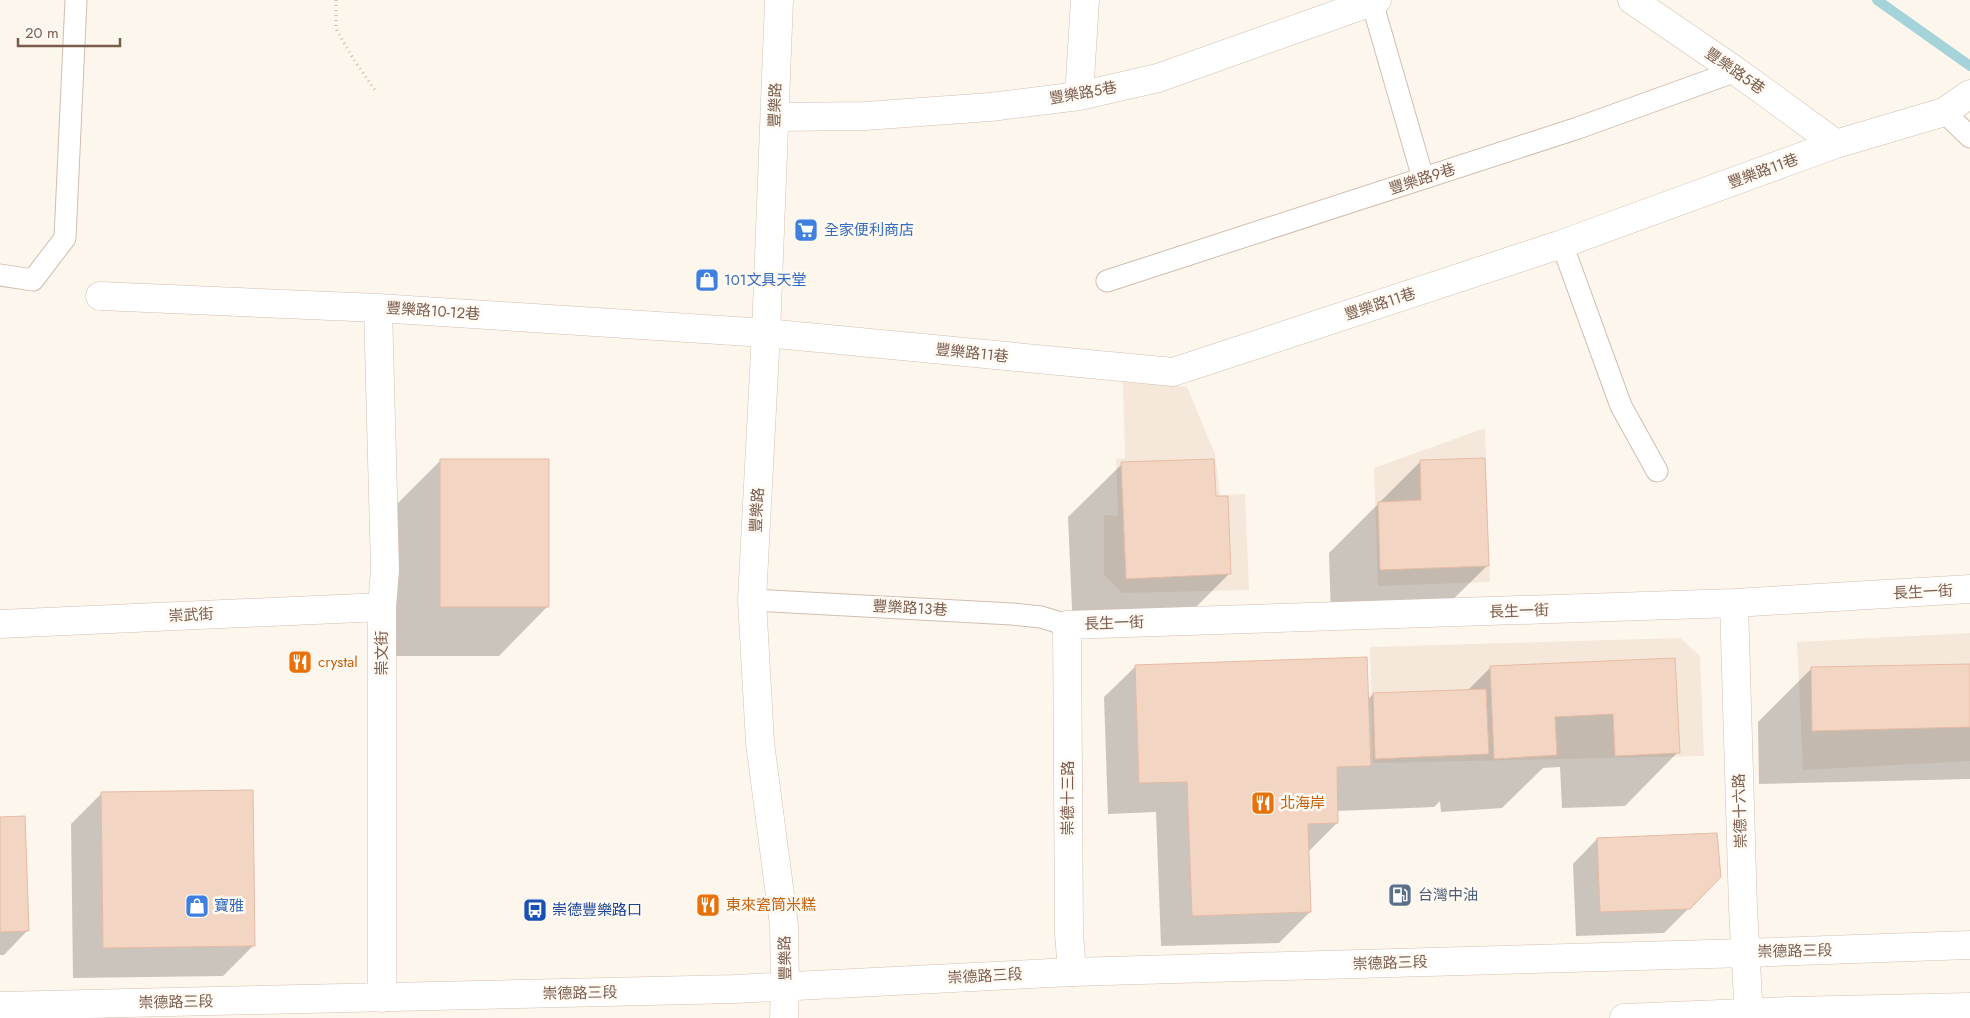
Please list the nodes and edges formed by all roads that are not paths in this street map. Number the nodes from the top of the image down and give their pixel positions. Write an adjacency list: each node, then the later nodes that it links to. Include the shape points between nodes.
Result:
1 (76, 0): 15 (lane, via 65,238 34,280)
2 (779, 0): 10 (street, 豐樂路)
3 (1085, 0): 8 (street)
4 (1632, 0): 6 (street, 豐樂路5巷)
5 (1374, 1): 8 (street, 豐樂路5巷, via 1158,78); 13 (lane)
6 (1736, 71): 12 (street, 豐樂路5巷); 13 (lane, 豐樂路9巷, via 1578,128)
7 (1970, 94): 9 (street, 豐樂路11巷)
8 (1079, 96): 10 (street, 豐樂路5巷, via 990,108 865,116)
9 (1944, 112): 11 (lane); 12 (street, 豐樂路11巷)
10 (775, 117): 19 (street, 豐樂路)
11 (1970, 137)
12 (1836, 144): 14 (street, 豐樂路11巷)
13 (1423, 178): 16 (lane, 豐樂路9巷)
14 (1562, 244): 19 (street, 豐樂路11巷, via 1173,372); 20 (lane, via 1621,406)
15 (0, 275)
16 (1107, 281)
17 (100, 296): 18 (street, 豐樂路10-12巷)
18 (378, 308): 19 (street, 豐樂路10-12巷); 24 (street, 崇文街, via 385,570)
19 (766, 332): 22 (street, 豐樂路)
20 (1657, 471)
21 (1970, 589): 23 (street, 長生一街)
22 (752, 600): 26 (lane, 豐樂路13巷, via 1012,614 1041,617); 30 (street, 豐樂路, via 760,743 784,925)
23 (1734, 603): 26 (street, 長生一街); 28 (street, 崇德十六路)
24 (382, 607): 25 (street, 崇武街); 31 (street, 崇文街)
25 (0, 624)
26 (1067, 625): 29 (street, 崇德十三路)
27 (1970, 945): 28 (street, 崇德路三段)
28 (1746, 953): 29 (street, 崇德路三段); 34 (street, 崇德十六路)
29 (1072, 972): 30 (street, 崇德路三段)
30 (785, 986): 31 (street, 崇德路三段); 35 (street, 豐樂路)
31 (382, 998): 32 (street, 崇德路三段)
32 (0, 1006)
33 (1970, 1008): 34 (street)
34 (1749, 1016): 36 (street)
35 (784, 1018)
36 (1624, 1018)

